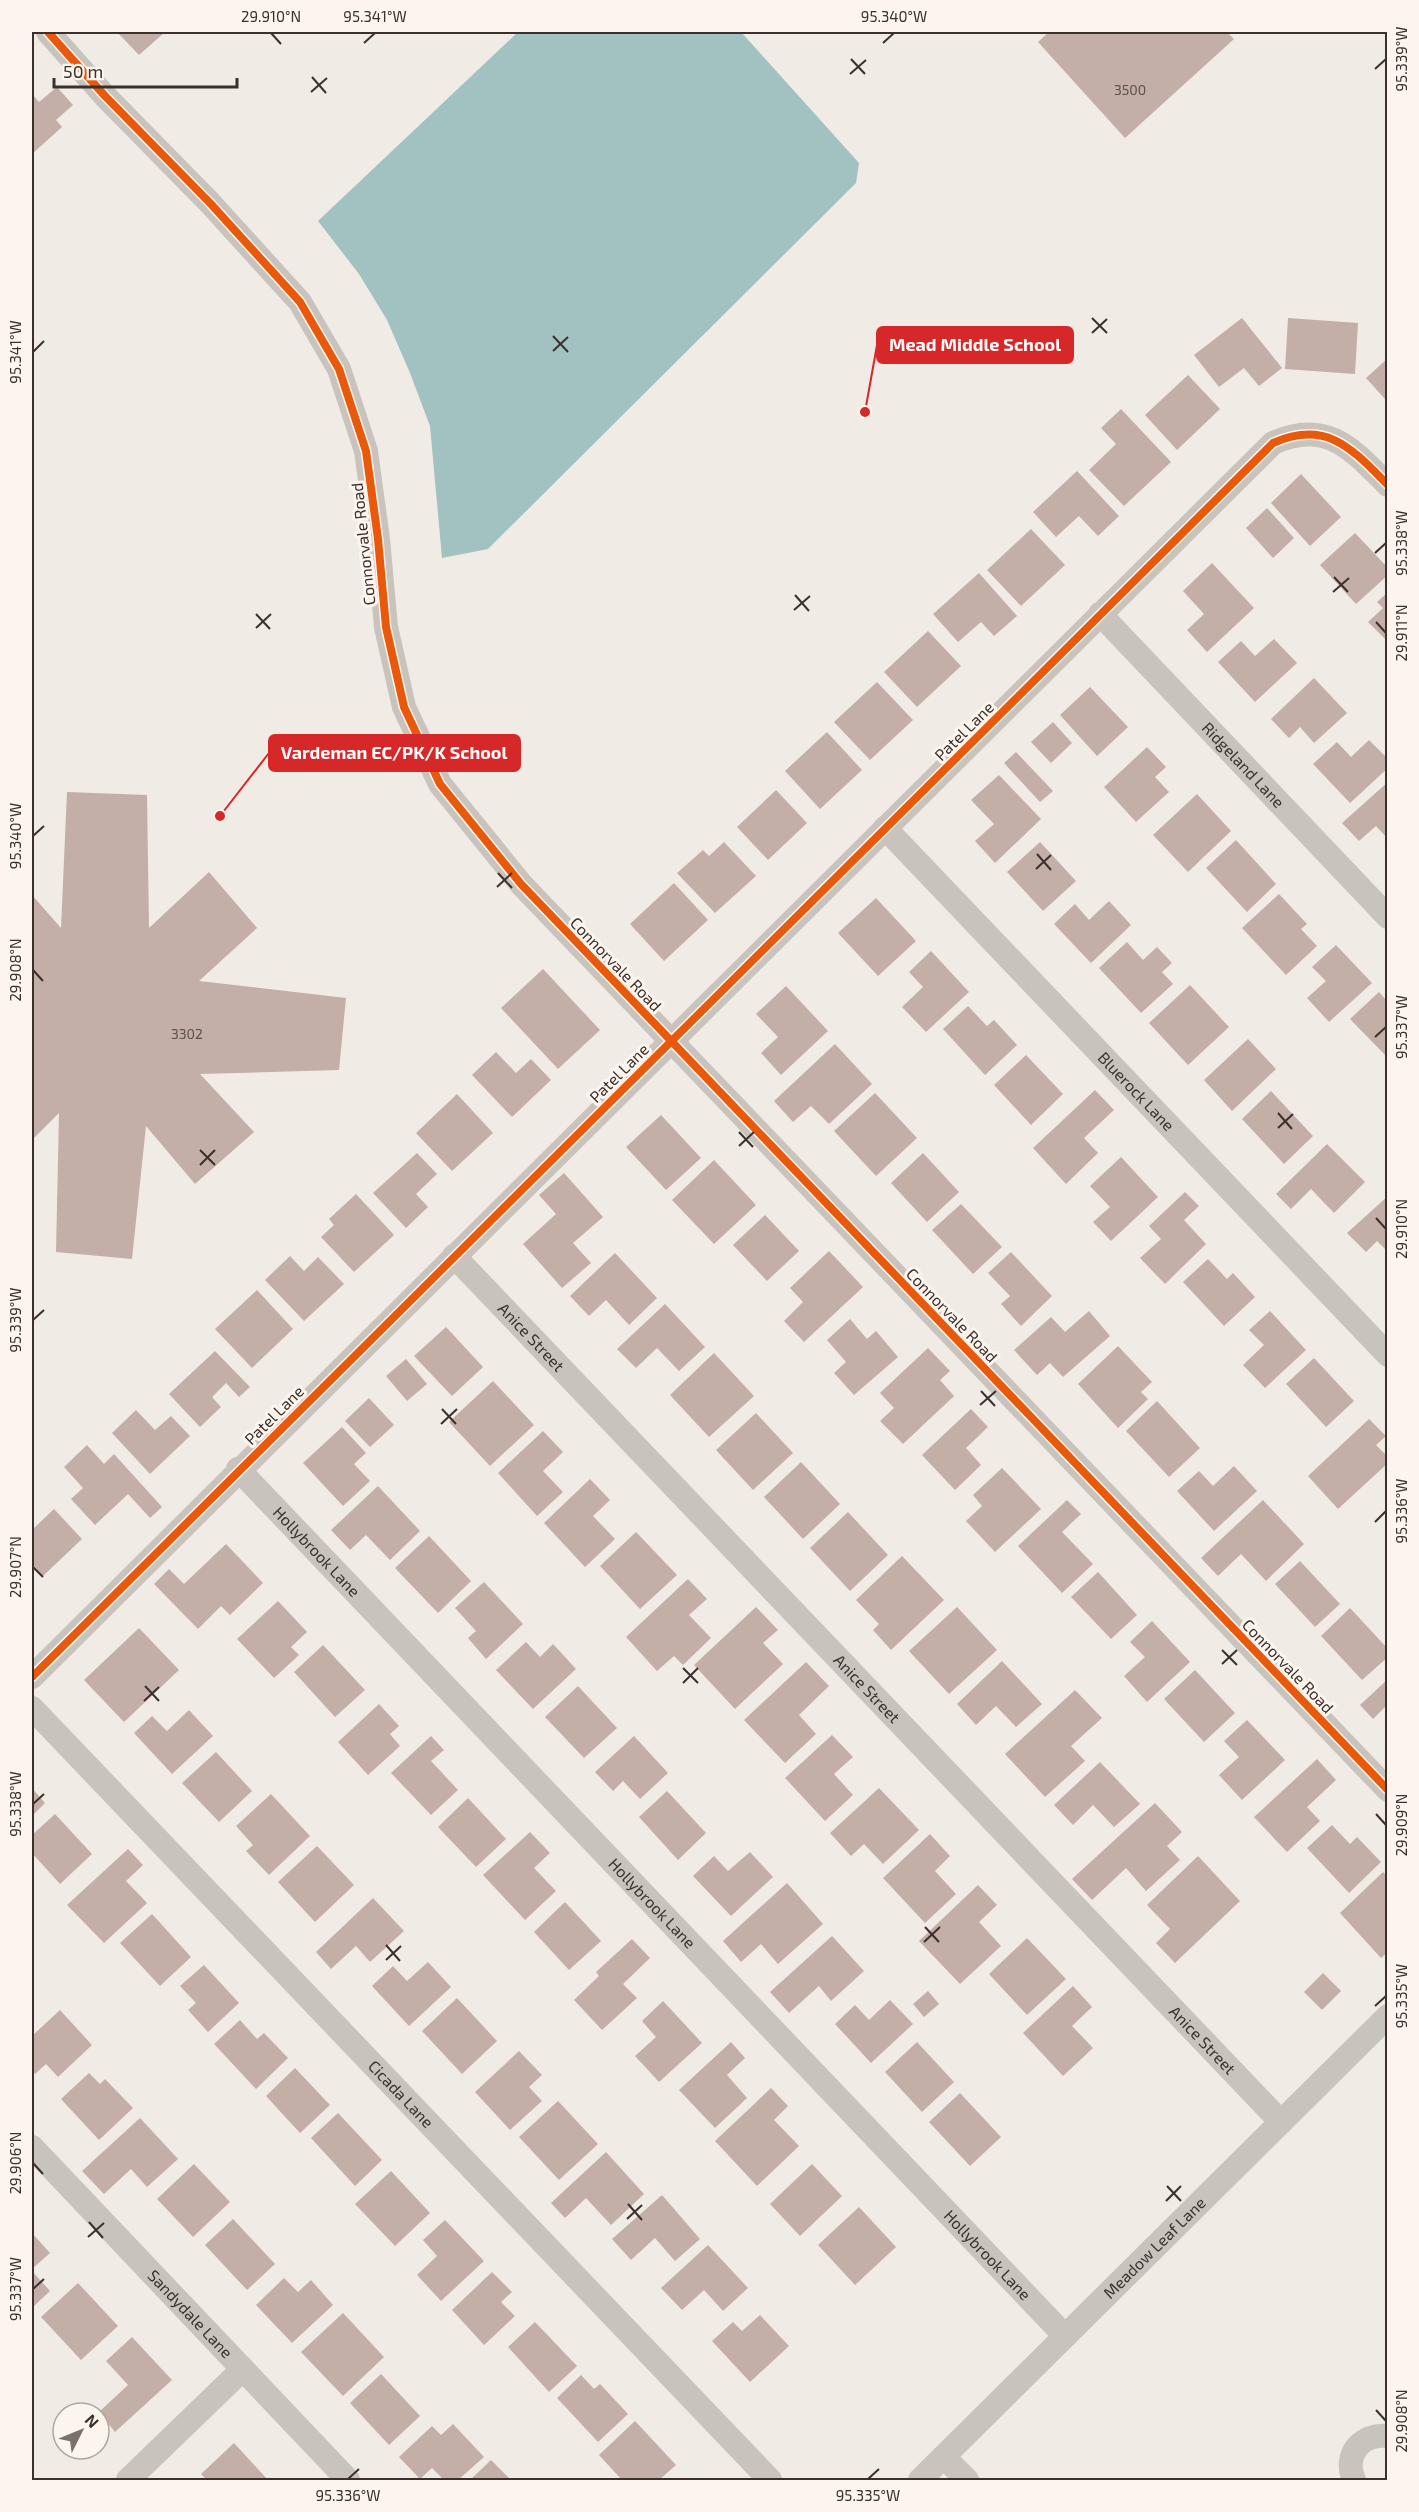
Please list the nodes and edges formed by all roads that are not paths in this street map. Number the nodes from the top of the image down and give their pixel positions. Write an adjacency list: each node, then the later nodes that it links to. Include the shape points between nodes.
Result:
1 (48, 32): 6 (street, Connorvale Road, via 300,302 339,369 366,451 386,627 404,707 440,784 521,884)
2 (1388, 485): 3 (street, Patel Lane, via 1337,440 1313,434 1291,435 1273,443)
3 (1100, 614): 4 (street, Patel Lane); 5 (street, Ridgeland Lane)
4 (885, 828): 6 (street, Patel Lane); 8 (street, Bluerock Lane)
5 (1388, 917)
6 (670, 1041): 7 (street, Patel Lane); 12 (street, Connorvale Road)
7 (454, 1256): 9 (street, Patel Lane); 14 (street, Anice Street)
8 (1388, 1355)
9 (238, 1469): 10 (street, Patel Lane); 16 (street, Hollybrook Lane)
10 (32, 1677)
11 (32, 1708): 22 (street, Cicada Lane)
12 (1388, 1790)
13 (1388, 2016): 14 (street, Meadow Leaf Lane)
14 (1281, 2122): 16 (street, Meadow Leaf Lane)
15 (32, 2147): 17 (street, Sandydale Lane)
16 (1065, 2336): 19 (street, Meadow Leaf Lane)
17 (243, 2369): 20 (street); 21 (street, Sandydale Lane)
18 (1388, 2436): 25 (street, via 1377,2435 1358,2444 1350,2461)
19 (944, 2457): 23 (street, Meadow Leaf Lane); 24 (street)
20 (128, 2481)
21 (348, 2481)
22 (770, 2481)
23 (920, 2481)
24 (967, 2481)
25 (1354, 2481)

